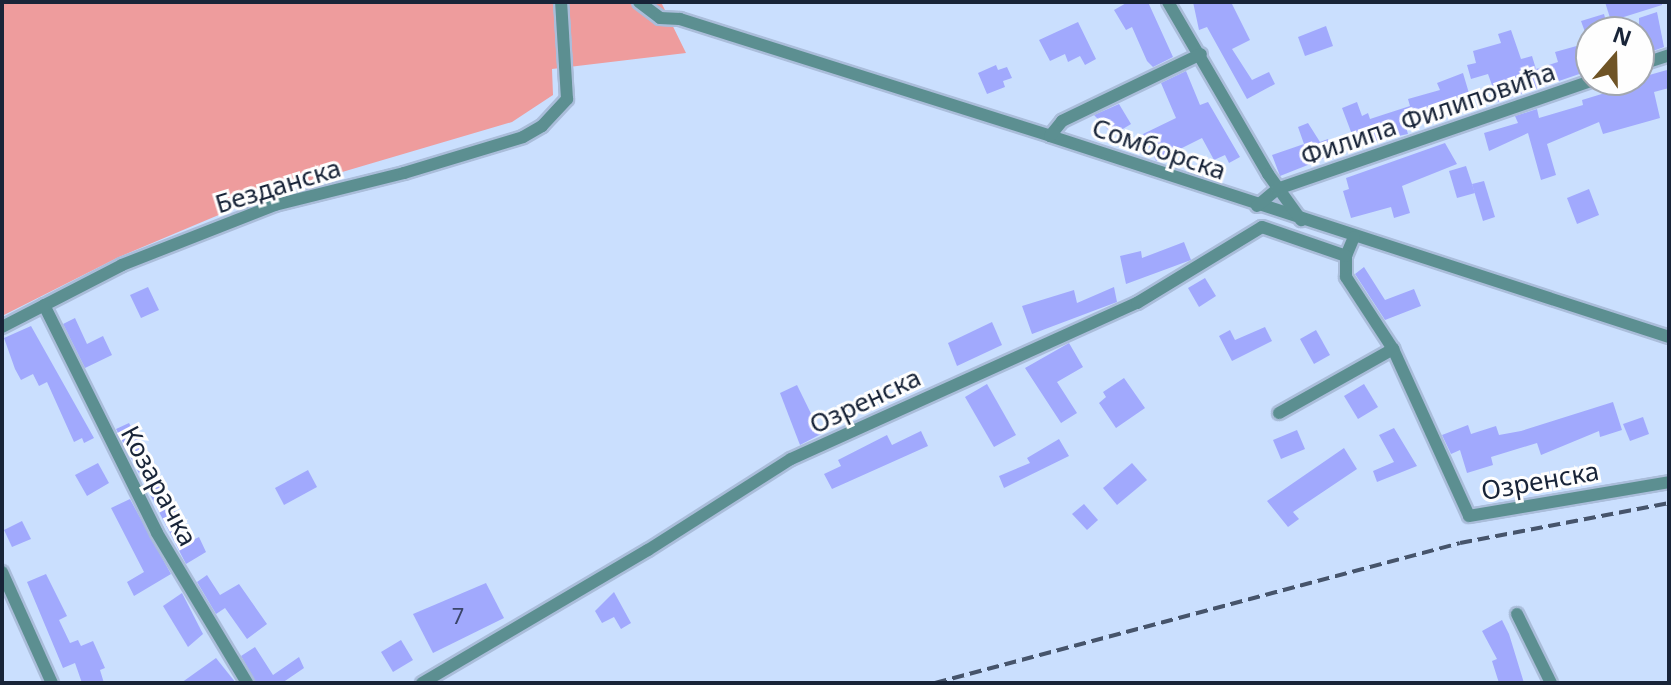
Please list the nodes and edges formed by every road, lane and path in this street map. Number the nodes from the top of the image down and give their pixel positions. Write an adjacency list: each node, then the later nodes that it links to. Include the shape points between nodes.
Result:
1 (561, 2): 12 (street, Безданска, via 567,99 542,126 523,137 275,205 122,265)
2 (639, 2): 6 (street, Сомборска, via 660,18 680,19)
3 (1168, 2): 4 (street)
4 (1201, 54): 6 (street, via 1062,121); 7 (street)
5 (1575, 86): 7 (street, Филипа Филиповића)
6 (1050, 136): 8 (street, Сомборска)
7 (1277, 189): 8 (street); 9 (street)
8 (1257, 206): 9 (street, Сомборска)
9 (1301, 220): 10 (street, Сомборска)
10 (1354, 237): 11 (street); 14 (street, Сомборска)
11 (1346, 256): 15 (street, Озренска, via 1346,277); 22 (street, Озренска, via 1262,227 1137,303 791,459)
12 (44, 305): 13 (street, Безданска); 21 (street, Козарачка, via 157,533)
13 (2, 327)
14 (1669, 337)
15 (1393, 349): 16 (street); 17 (street, Озренска, via 1469,516)
16 (1279, 413)
17 (1669, 482)
18 (2, 572): 20 (street)
19 (1517, 614): 23 (street)
20 (52, 683)
21 (247, 683)
22 (422, 683)
23 (1551, 683)

